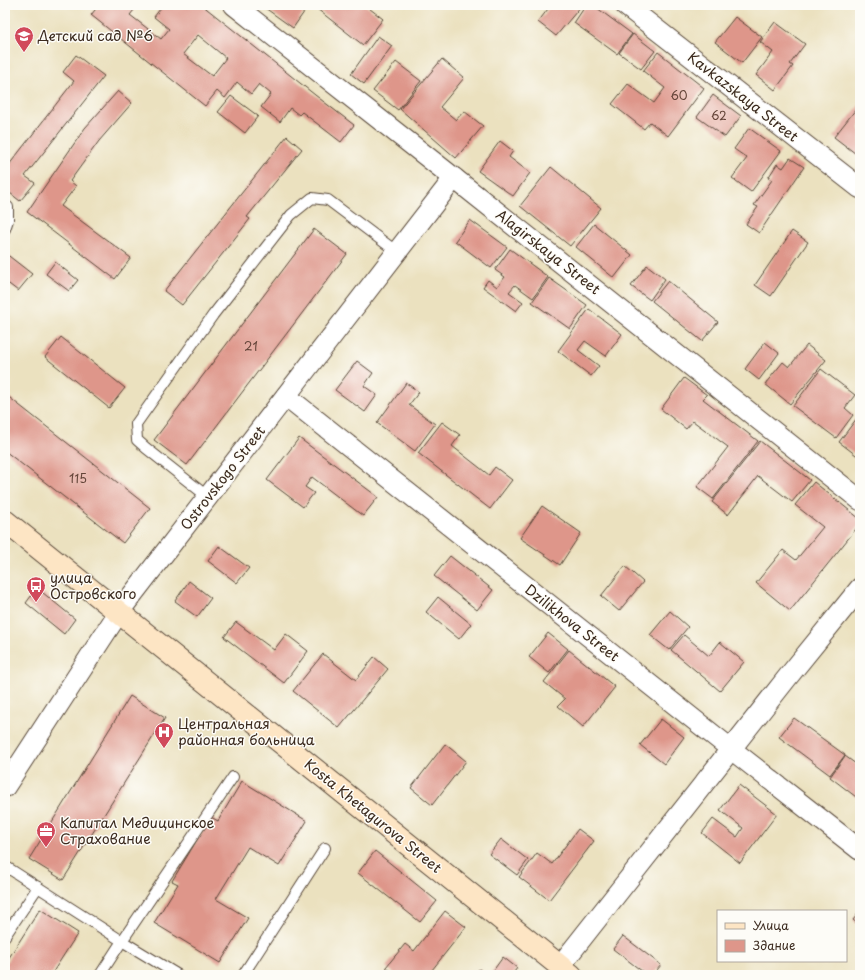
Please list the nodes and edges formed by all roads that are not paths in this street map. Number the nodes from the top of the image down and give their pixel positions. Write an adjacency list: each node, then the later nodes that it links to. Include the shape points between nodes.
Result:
1 (234, 5): 3 (street, Alagirskaya Street)
2 (625, 5): 4 (street, Kavkazskaya Street)
3 (454, 178): 7 (street, Ostrovskogo Street); 10 (street, Alagirskaya Street)
4 (860, 188)
5 (5, 205): 6 (lane, via 8,207)
6 (5, 229)
7 (397, 252): 8 (street, Ostrovskogo Street); 9 (lane, via 328,200 312,198 291,215 214,315 136,424 138,440)
8 (286, 396): 9 (street, Ostrovskogo Street); 14 (street, Dzilikhova Street)
9 (208, 496): 13 (street, Ostrovskogo Street)
10 (860, 500)
11 (5, 521): 13 (main road, Kosta Khetagurova Street)
12 (860, 588): 14 (street)
13 (119, 612): 16 (street, Ostrovskogo Street); 23 (main road, Kosta Khetagurova Street)
14 (731, 749): 18 (street, Dzilikhova Street); 23 (street)
15 (233, 777): 22 (lane)
16 (5, 787)
17 (325, 848): 26 (lane)
18 (860, 850)
19 (7, 870): 20 (lane)
20 (38, 887): 21 (lane); 22 (lane)
21 (5, 936)
22 (122, 941): 24 (lane); 25 (lane)
23 (566, 971)
24 (100, 975)
25 (178, 975)
26 (243, 975)

